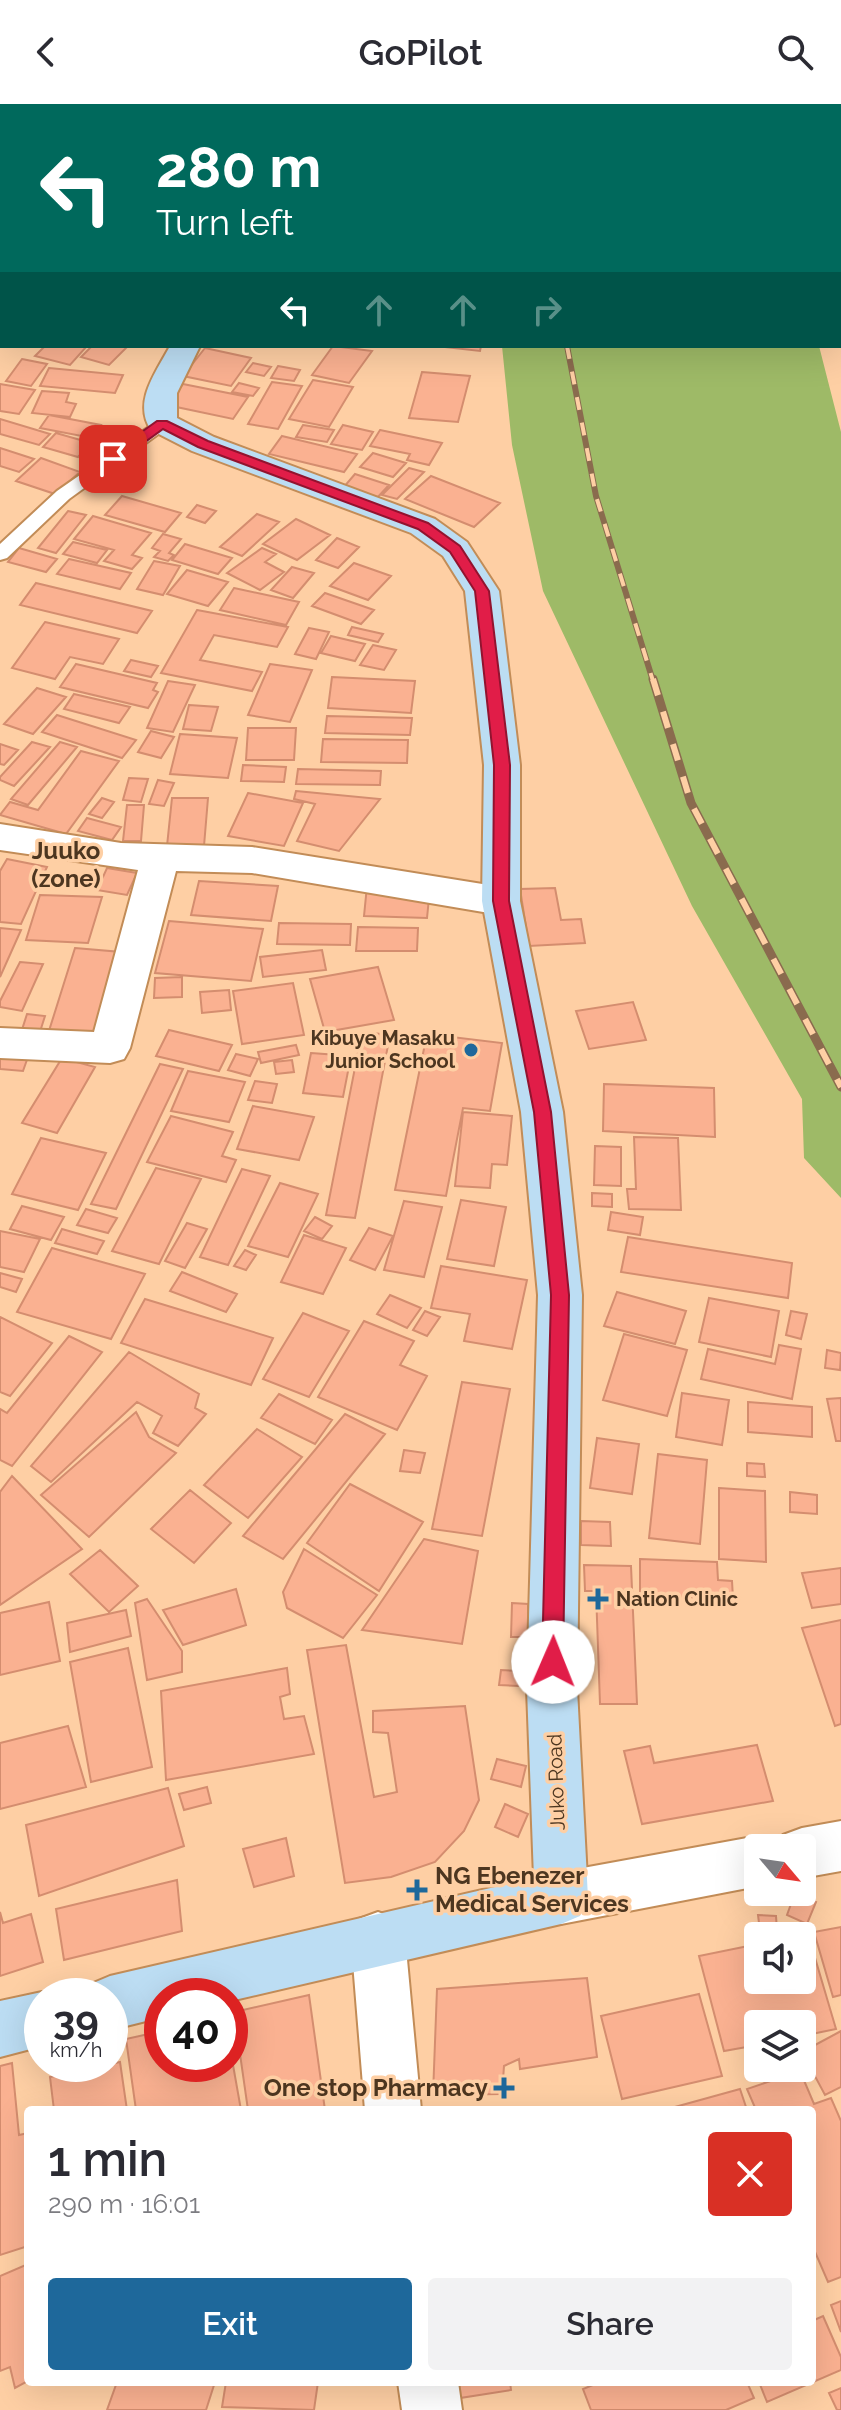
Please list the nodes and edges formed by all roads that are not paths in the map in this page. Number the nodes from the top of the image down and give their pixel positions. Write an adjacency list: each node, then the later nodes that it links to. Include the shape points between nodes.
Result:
1 (184, 348): 2 (street, via 159,397)
2 (162, 423): 3 (lane, via 63,495); 6 (street, Juko Road, via 203,444 423,526 455,549 482,591 502,765)
3 (0, 554)
4 (0, 837): 5 (street)
5 (161, 857): 6 (street, via 252,860); 7 (street, via 110,1048)
6 (501, 901): 11 (street, Juko Road, via 542,1112 560,1295 552,1689)
7 (0, 1043)
8 (841, 1846): 9 (street)
9 (816, 1850)
10 (744, 1864): 11 (street)
11 (561, 1898): 12 (street)
12 (378, 1938): 13 (street); 16 (street)
13 (128, 1999)
14 (24, 2023): 15 (street)
15 (0, 2029)
16 (393, 2106)
17 (429, 2386): 18 (street)
18 (432, 2410)

